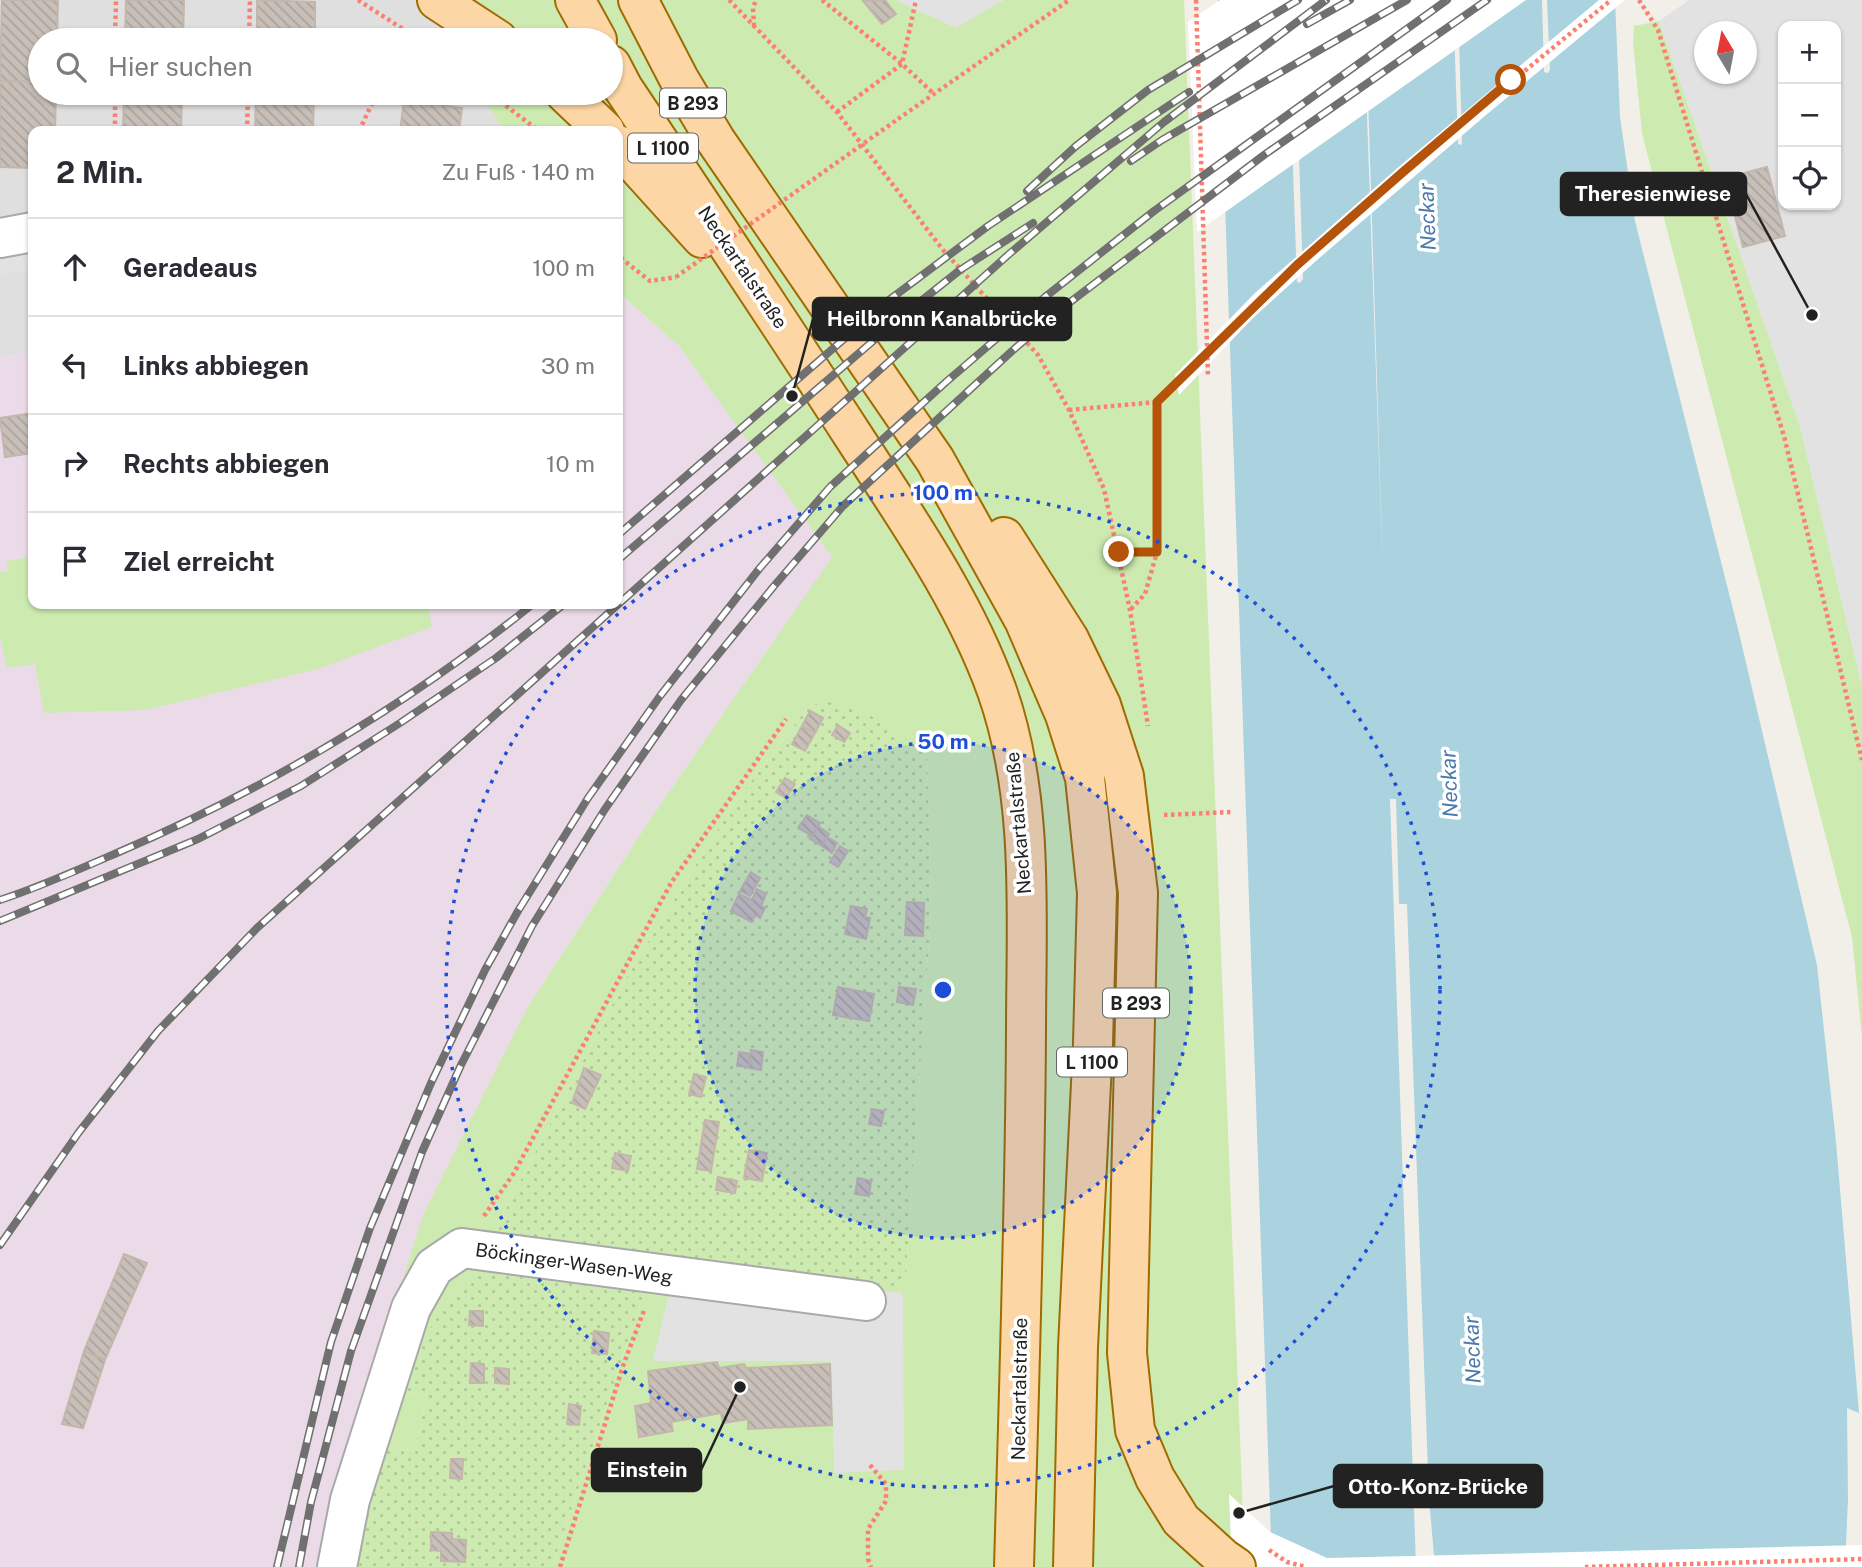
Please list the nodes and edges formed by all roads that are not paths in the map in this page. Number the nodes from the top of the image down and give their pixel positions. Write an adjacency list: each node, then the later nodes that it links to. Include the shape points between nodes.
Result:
1 (437, 0): 4 (main road)
2 (575, 0): 5 (main road)
3 (638, 0): 13 (main road, B 293, via 716,141)
4 (480, 28)
5 (590, 28)
6 (623, 88): 12 (main road, Neckartalstraße / L 1100)
7 (578, 105): 8 (main road)
8 (600, 126)
9 (623, 151): 12 (main road)
10 (28, 233): 11 (street)
11 (0, 238)
12 (774, 313): 16 (main road, Neckartalstraße, via 925,547 976,638 998,694 1016,763 1024,833 1026,930)
13 (935, 460): 17 (main road, L 1100, via 1024,620 1065,715 1085,778 1097,893); 18 (main road, B 293, via 1007,541 1069,639 1101,705 1124,776 1138,893 1127,1353 1135,1430 1155,1478 1181,1520)
14 (866, 1301): 15 (street, Böckinger-Wasen-Weg, via 462,1248 434,1267 411,1308 350,1500)
15 (337, 1567)
16 (1014, 1567)
17 (1073, 1567)
18 (1236, 1567)

